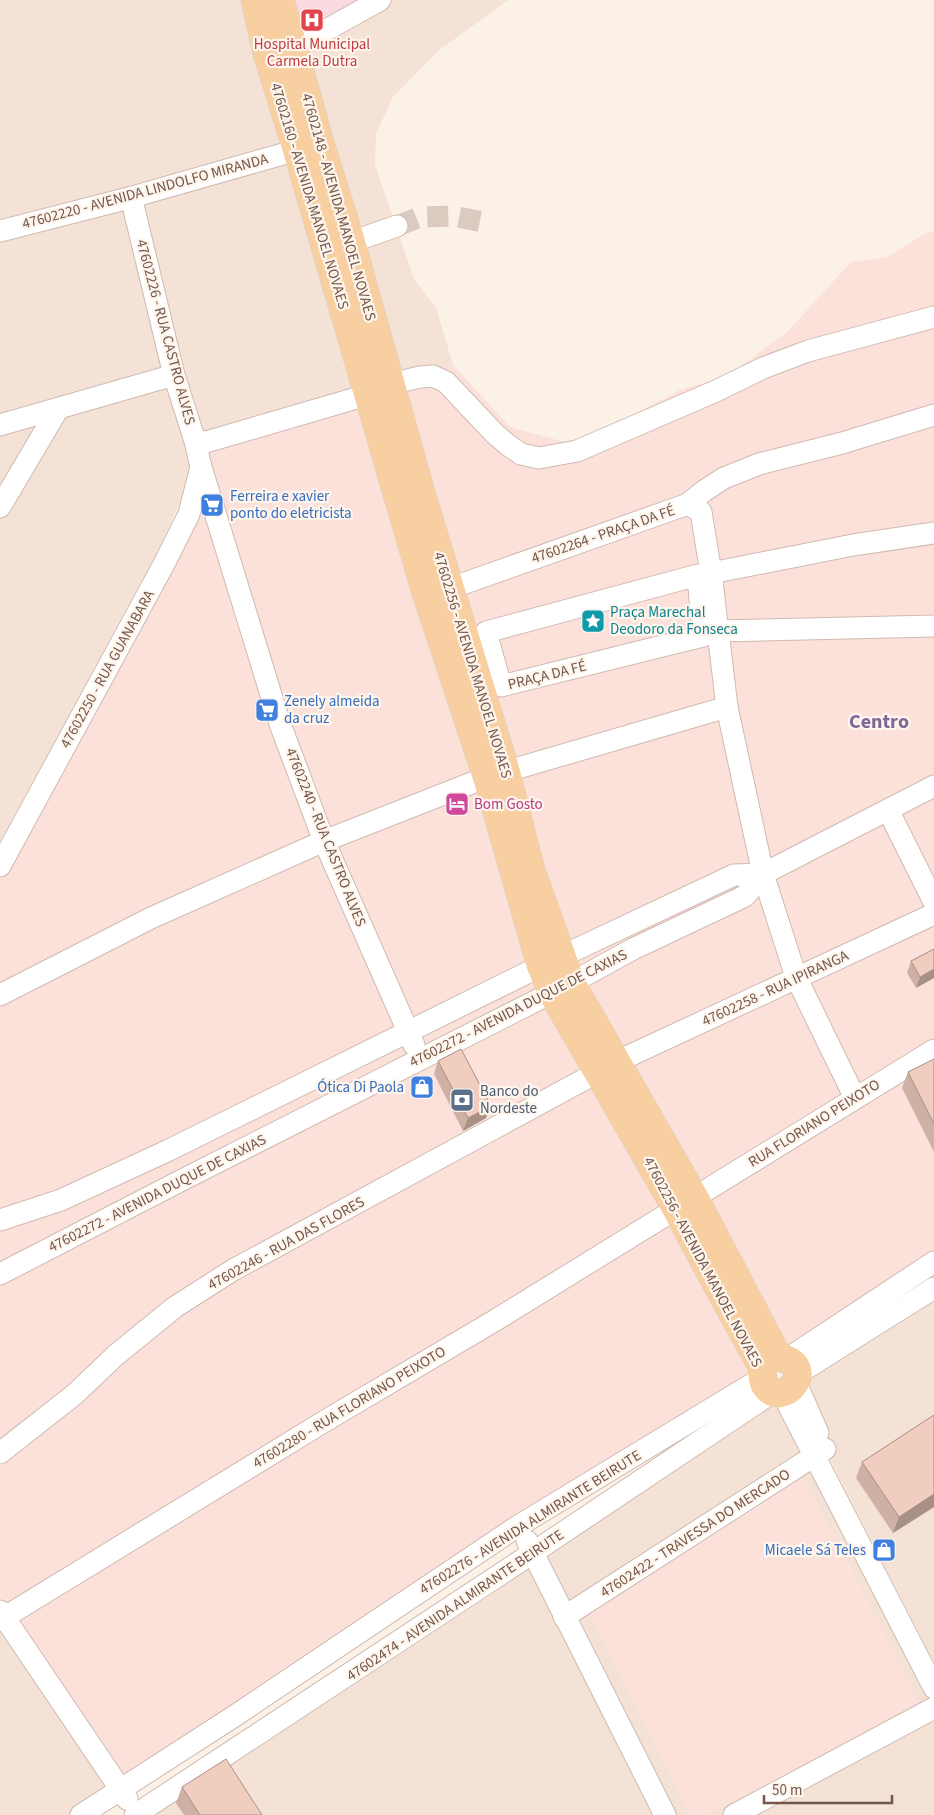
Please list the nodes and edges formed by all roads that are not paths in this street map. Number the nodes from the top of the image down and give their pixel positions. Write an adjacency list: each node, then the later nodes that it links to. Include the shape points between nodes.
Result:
1 (255, 0): 5 (main road, 47602160 - AVENIDA MANOEL NOVAES, via 267,53)
2 (280, 0): 4 (main road, 47602148 - AVENIDA MANOEL NOVAES)
3 (380, 0): 4 (street)
4 (293, 46): 5 (main road, 47602148 - AVENIDA MANOEL NOVAES)
5 (308, 146): 6 (street, 47602220 - AVENIDA LINDOLFO MIRANDA); 9 (main road, 47602148 - AVENIDA MANOEL NOVAES); 12 (main road, 47602160 - AVENIDA MANOEL NOVAES)
6 (131, 197): 8 (street, 47602220 - AVENIDA LINDOLFO MIRANDA); 11 (street, 47602226 - RUA CASTRO ALVES)
7 (398, 226): 9 (street)
8 (0, 231)
9 (351, 242): 12 (main road, 47602148 - AVENIDA MANOEL NOVAES)
10 (934, 317): 12 (street, via 808,351 577,451 539,458 521,454 508,445 446,382 433,376)
11 (174, 375): 13 (street); 16 (street, 47602226 - RUA CASTRO ALVES)
12 (380, 388): 16 (street); 22 (main road, 47602256 - AVENIDA MANOEL NOVAES)
13 (58, 409): 15 (street); 19 (street)
14 (934, 415): 18 (street, via 760,464 724,478)
15 (0, 425)
16 (196, 441): 17 (street, 47602226 - RUA CASTRO ALVES)
17 (201, 467): 29 (street); 30 (street, 47602240 - RUA CASTRO ALVES, via 280,724); 31 (street, 47602250 - RUA GUANABARA, via 185,523)
18 (688, 504): 21 (street, 47602264 - PRAÇA DA FÉ, via 700,512); 22 (street, 47602264 - PRAÇA DA FÉ)
19 (0, 506)
20 (934, 533): 21 (street, via 853,545)
21 (705, 579): 21 (street, PRAÇA DA FÉ, via 704,636 501,686 486,632 698,575); 24 (street, 47602264 - PRAÇA DA FÉ)
22 (438, 590): 26 (main road, 47602256 - AVENIDA MANOEL NOVAES)
23 (934, 626): 24 (street)
24 (717, 631): 25 (street, 47602264 - PRAÇA DA FÉ)
25 (727, 707): 26 (street); 32 (street, 47602264 - PRAÇA DA FÉ)
26 (496, 774): 30 (street); 35 (main road, 47602256 - AVENIDA MANOEL NOVAES)
27 (934, 786): 28 (street, 47602272 - AVENIDA DUQUE DE CAXIAS)
28 (888, 810): 32 (street, 47602272 - AVENIDA DUQUE DE CAXIAS); 33 (street)
29 (0, 838)
30 (324, 841): 38 (street, via 151,918); 39 (street, 47602240 - RUA CASTRO ALVES)
31 (0, 866)
32 (763, 874): 35 (street, 47602272 - AVENIDA DUQUE DE CAXIAS, via 734,875); 36 (street, 47602264 - PRAÇA DA FÉ); 37 (street, 47602272 - AVENIDA DUQUE DE CAXIAS, via 745,896 633,949)
33 (934, 902)
34 (934, 914): 36 (street, 47602258 - RUA IPIRANGA)
35 (551, 962): 37 (main road, 47602256 - AVENIDA MANOEL NOVAES); 39 (street, 47602272 - AVENIDA DUQUE DE CAXIAS)
36 (796, 978): 42 (street, 47602258 - RUA IPIRANGA); 43 (street, 47602264 - PRAÇA DA FÉ)
37 (561, 988): 41 (street, 47602272 - AVENIDA DUQUE DE CAXIAS); 42 (main road, 47602256 - AVENIDA MANOEL NOVAES)
38 (0, 995)
39 (409, 1032): 41 (street, 47602240 - RUA CASTRO ALVES); 44 (street, 47602272 - AVENIDA DUQUE DE CAXIAS)
40 (934, 1050): 43 (street, RUA FLORIANO PEIXOTO)
41 (419, 1059): 47 (street, 47602272 - AVENIDA DUQUE DE CAXIAS)
42 (607, 1067): 45 (main road, 47602256 - AVENIDA MANOEL NOVAES); 53 (street, 47602246 - RUA DAS FLORES, via 233,1270 175,1307 116,1354 75,1394)
43 (854, 1098): 45 (street, RUA FLORIANO PEIXOTO)
44 (61, 1200): 46 (street, 47602272 - AVENIDA DUQUE DE CAXIAS); 47 (street)
45 (685, 1202): 51 (main road, 47602256 - AVENIDA MANOEL NOVAES); 56 (street, 47602280 - RUA FLORIANO PEIXOTO)
46 (0, 1220)
47 (84, 1230): 49 (street, 47602272 - AVENIDA DUQUE DE CAXIAS)
48 (934, 1262): 51 (street, 47602276 - AVENIDA ALMIRANTE BEIRUTE)
49 (0, 1274)
50 (934, 1288): 51 (street)
51 (780, 1376): 52 (street); 54 (street, 47602276 - AVENIDA ALMIRANTE BEIRUTE); 55 (street, 47602474 - AVENIDA ALMIRANTE BEIRUTE)
52 (820, 1452): 57 (street, 47602422 - TRAVESSA DO MERCADO); 58 (street); 59 (street)
53 (0, 1453)
54 (518, 1526): 55 (street); 61 (street, 47602276 - AVENIDA ALMIRANTE BEIRUTE)
55 (534, 1552): 57 (street); 62 (street, 47602474 - AVENIDA ALMIRANTE BEIRUTE)
56 (1, 1617): 63 (street)
57 (564, 1617): 66 (street)
58 (934, 1663)
59 (934, 1688)
60 (934, 1708): 67 (street)
61 (233, 1717): 62 (street); 63 (street, 47602276 - AVENIDA ALMIRANTE BEIRUTE)
62 (248, 1742): 65 (street, 47602474 - AVENIDA ALMIRANTE BEIRUTE)
63 (119, 1790): 64 (street, 47602276 - AVENIDA ALMIRANTE BEIRUTE); 65 (street)
64 (81, 1815)
65 (136, 1815)
66 (665, 1815)
67 (734, 1815)

